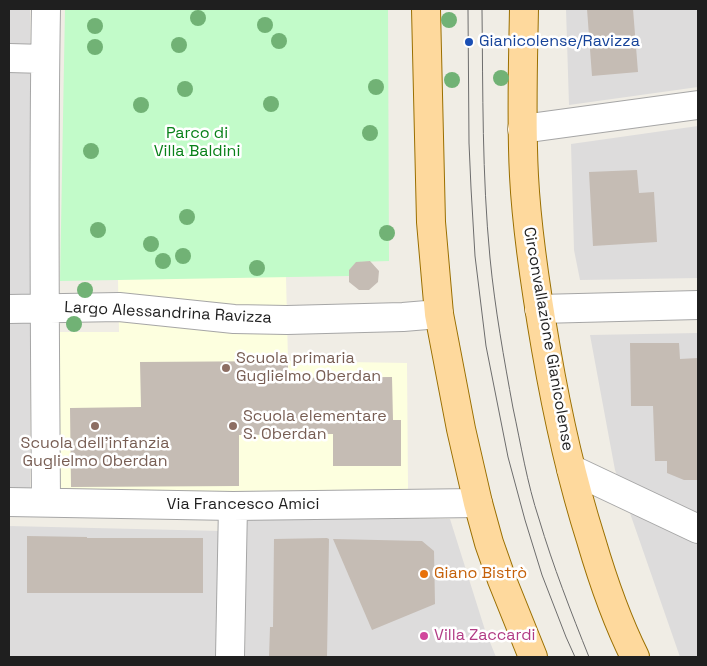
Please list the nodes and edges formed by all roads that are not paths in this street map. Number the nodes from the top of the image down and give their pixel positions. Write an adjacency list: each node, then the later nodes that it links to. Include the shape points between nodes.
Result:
1 (46, 9): 5 (street, Largo Alessandrina Ravizza)
2 (426, 9): 12 (main road, via 431,222)
3 (524, 9): 7 (main road, Circonvallazione Gianicolense)
4 (9, 58): 5 (street)
5 (45, 59): 9 (street, Largo Alessandrina Ravizza)
6 (698, 105): 7 (street)
7 (522, 129): 11 (main road, Circonvallazione Gianicolense, via 526,206)
8 (698, 305): 11 (street)
9 (45, 307): 10 (street); 12 (street, Largo Alessandrina Ravizza, via 119,307 234,319 286,320); 15 (street)
10 (9, 309)
11 (539, 309): 13 (main road, Circonvallazione Gianicolense)
12 (439, 314): 16 (main road)
13 (571, 469): 18 (street); 21 (main road, Circonvallazione Gianicolense, via 606,589)
14 (9, 502): 15 (street, Via Francesco Amici)
15 (46, 502): 17 (street, Via Francesco Amici)
16 (478, 503): 17 (street, Via Francesco Amici); 20 (main road, via 502,580)
17 (234, 506): 19 (street)
18 (698, 529)
19 (230, 657)
20 (533, 657)
21 (635, 657)

